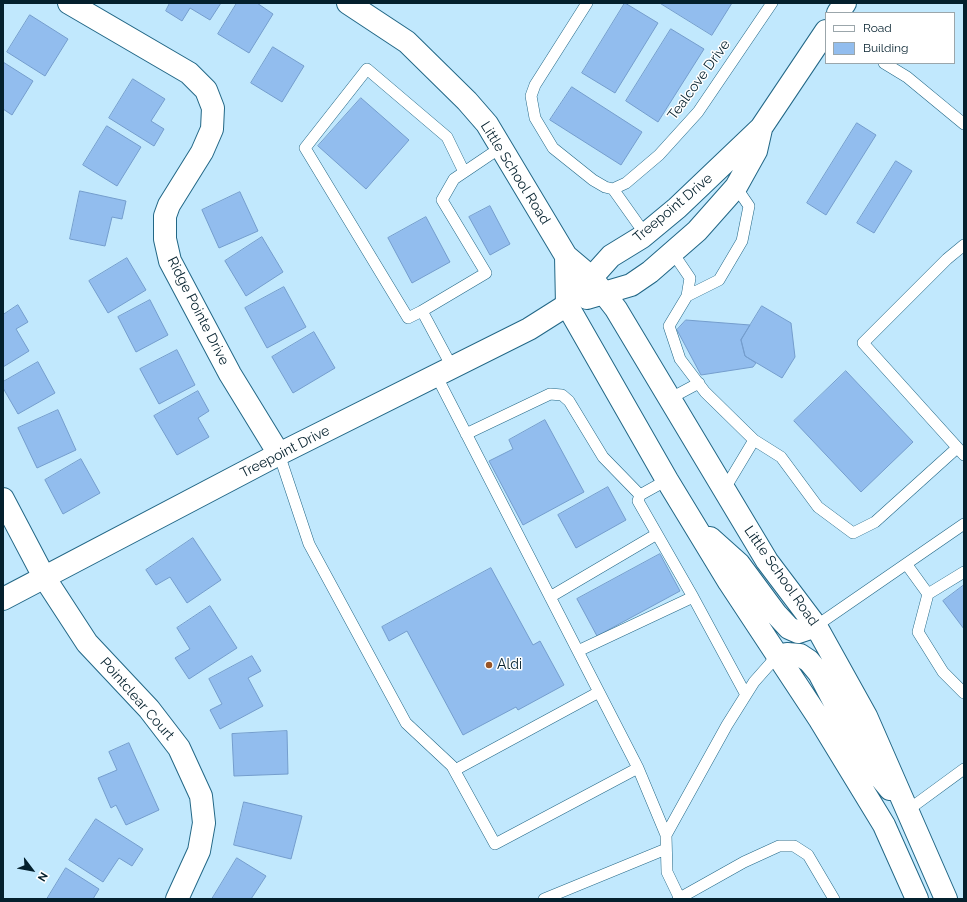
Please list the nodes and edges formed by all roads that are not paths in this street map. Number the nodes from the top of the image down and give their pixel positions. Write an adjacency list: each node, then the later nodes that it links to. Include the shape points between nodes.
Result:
1 (69, 3): 30 (street, Ridge Pointe Drive, via 189,73 206,90 213,108 212,129 202,152 169,206 165,216 165,239 173,268 230,374)
2 (348, 3): 6 (street, Little School Road)
3 (587, 3): 15 (lane, via 535,85 531,96 535,118 553,148 593,180 605,188)
4 (772, 3): 15 (lane, Tealcove Drive, via 698,112 659,155 626,183)
5 (844, 3): 7 (street)
6 (369, 9): 12 (street, Little School Road, via 440,73 487,124)
7 (839, 12)
8 (825, 33): 11 (street, Treepoint Drive)
9 (886, 64): 10 (lane, via 907,77)
10 (964, 124)
11 (761, 128): 14 (street, Treepoint Drive, via 756,151); 16 (street, Treepoint Drive, via 700,188)
12 (500, 148): 13 (lane); 19 (street, Little School Road)
13 (464, 172): 23 (lane, via 454,178 442,200 486,273); 23 (lane, via 447,137 367,69 305,148 408,318)
14 (736, 187): 18 (street, Treepoint Drive, via 698,231); 21 (lane, via 749,206 742,241 719,280)
15 (613, 189): 16 (lane)
16 (645, 234): 20 (street, Treepoint Drive, via 611,256)
17 (964, 245): 29 (lane, via 862,343)
18 (673, 253): 20 (street, Treepoint Drive, via 631,285); 21 (lane, via 690,278)
19 (566, 256): 20 (street, Little School Road); 22 (street)
20 (598, 285): 22 (street, Treepoint Drive); 26 (street, Little School Road)
21 (687, 296): 25 (lane, via 669,326 680,359)
22 (567, 305): 24 (street, Treepoint Drive, via 530,329); 31 (street)
23 (422, 311): 24 (lane)
24 (444, 371): 27 (lane); 30 (street, Treepoint Drive)
25 (699, 383): 26 (lane); 28 (lane)
26 (669, 399): 32 (street, Little School Road)
27 (466, 434): 33 (lane, via 550,394 562,395 603,457); 42 (lane)
28 (754, 440): 29 (lane, via 780,458 818,507 853,533 875,522); 32 (lane)
29 (961, 451)
30 (279, 454): 40 (street, Treepoint Drive); 53 (lane, via 309,544 406,723)
31 (667, 480): 33 (lane); 35 (street)
32 (724, 490): 45 (street, Little School Road, via 767,561)
33 (640, 495): 37 (lane, via 638,501)
34 (3, 499): 40 (street, Pointclear Court)
35 (695, 524): 45 (street, via 739,564 789,628 798,632); 47 (street, via 728,582)
36 (964, 524): 38 (lane)
37 (657, 534): 42 (lane); 43 (lane)
38 (907, 565): 41 (lane); 45 (lane)
39 (964, 572): 41 (lane)
40 (44, 577): 44 (street, Treepoint Drive); 57 (street, Pointclear Court, via 87,643 149,709 180,748 201,796 204,822 199,850)
41 (928, 594): 49 (lane, via 918,632 943,672)
42 (550, 597): 46 (lane)
43 (694, 597): 46 (lane); 50 (lane)
44 (3, 599)
45 (816, 626): 54 (street, Little School Road, via 866,716)
46 (578, 651): 48 (lane)
47 (777, 656): 50 (lane); 54 (street, via 800,655 809,661 819,673 857,749); 61 (street, via 884,825)
48 (599, 692): 51 (lane); 53 (lane)
49 (964, 693)
50 (746, 695): 55 (lane)
51 (638, 768): 53 (lane, via 495,844); 55 (lane)
52 (964, 769): 54 (lane)
53 (455, 770)
54 (908, 810): 62 (street, Little School Road)
55 (666, 835): 56 (lane)
56 (666, 849): 58 (lane); 59 (lane, via 667,872)
57 (177, 899)
58 (544, 899)
59 (679, 899): 60 (lane, via 744,862 779,846 794,846 808,854)
60 (834, 899)
61 (918, 899)
62 (946, 899)

